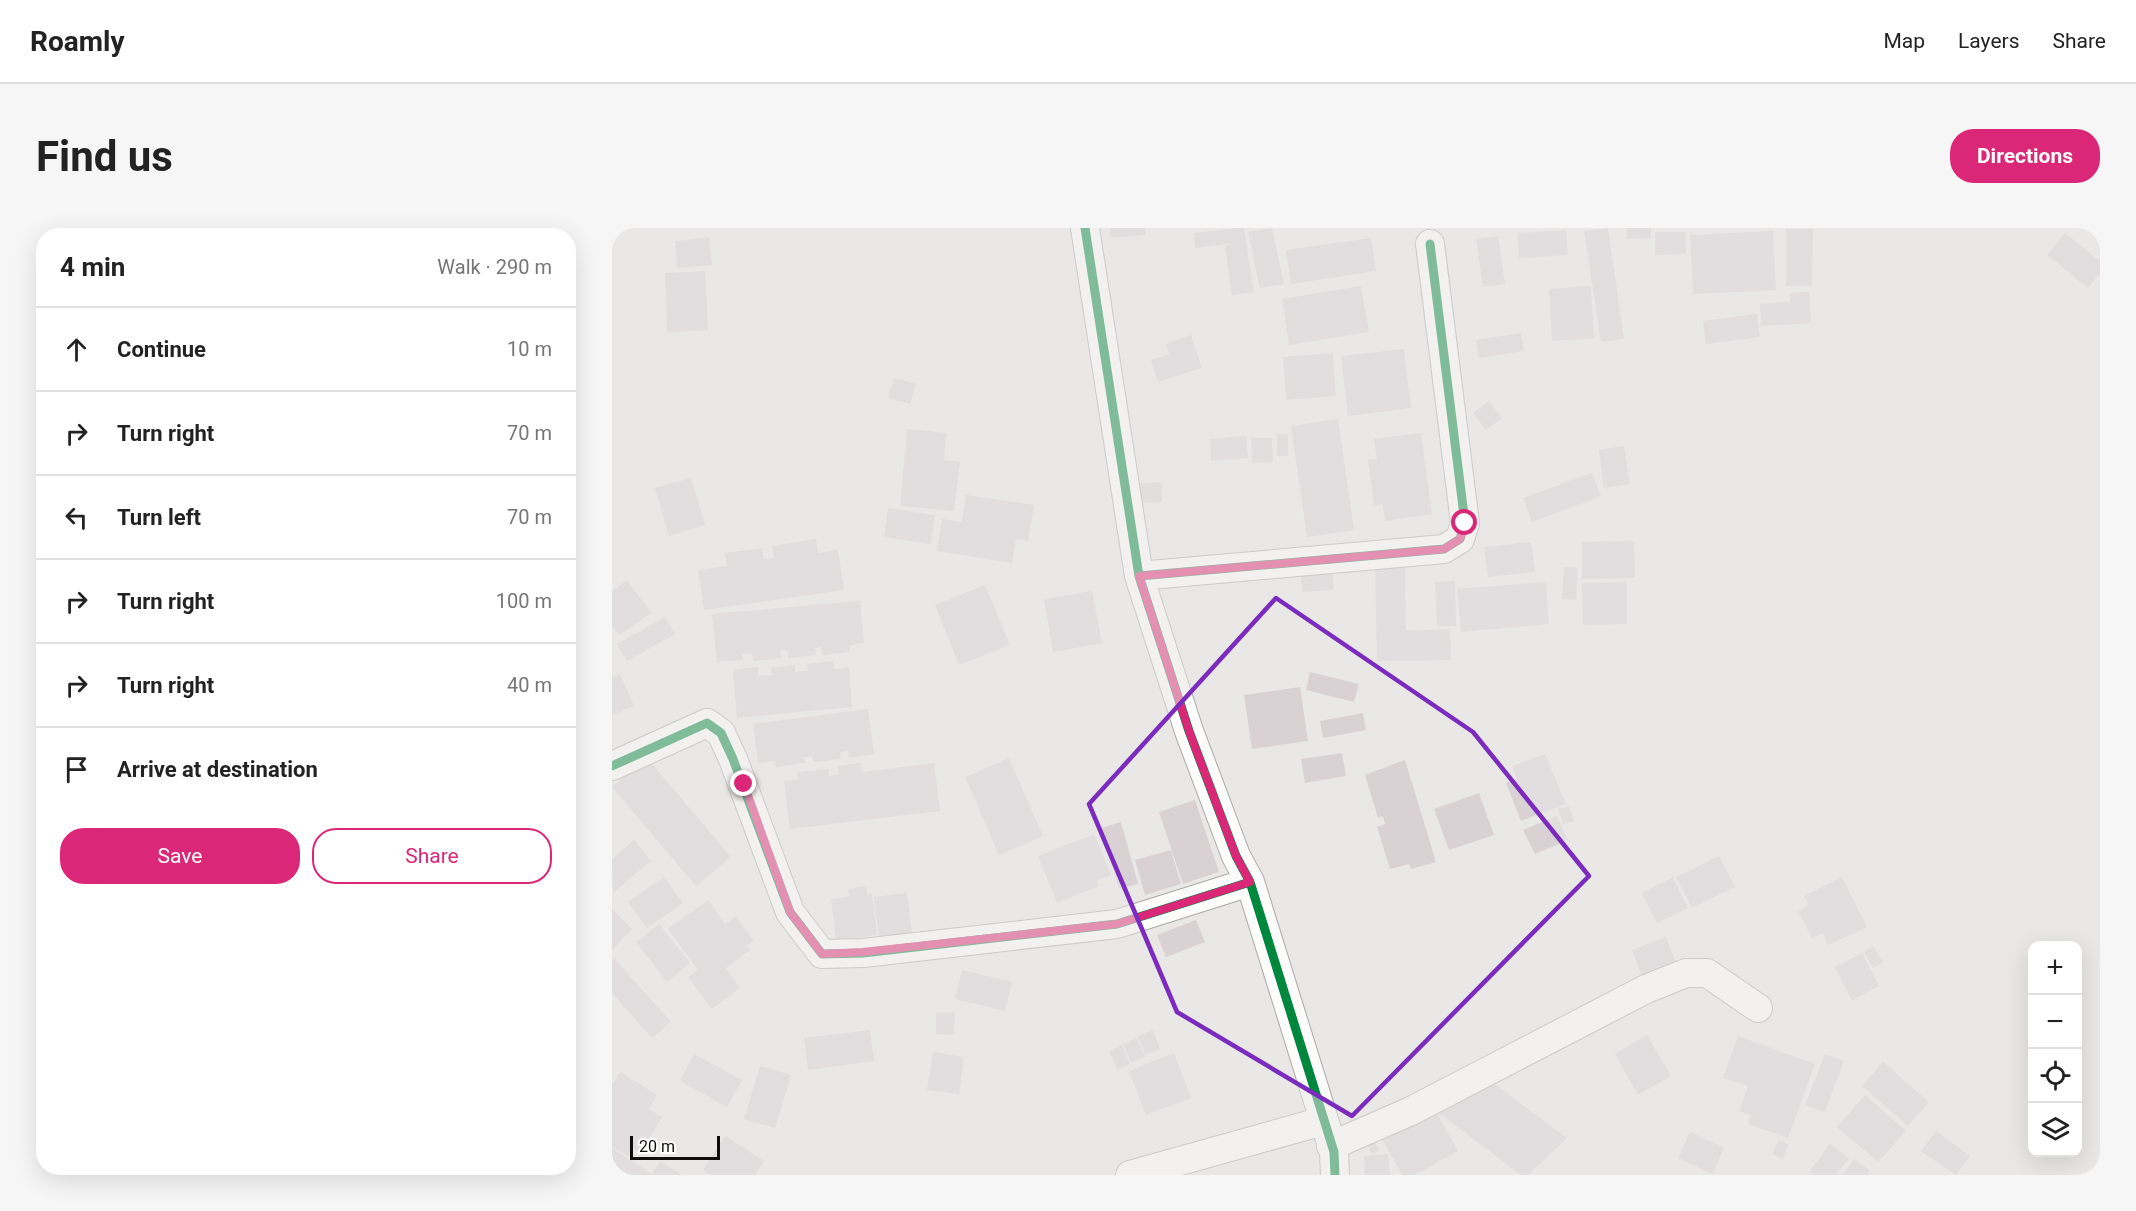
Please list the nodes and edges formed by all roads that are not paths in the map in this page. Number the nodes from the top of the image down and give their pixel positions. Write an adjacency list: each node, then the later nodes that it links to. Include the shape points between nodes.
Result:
1 (1085, 228): 3 (street)
2 (1430, 244): 3 (street, via 1465,523 1460,539 1444,549)
3 (1139, 576): 5 (street, via 1189,731 1236,856)
4 (612, 766): 5 (street, via 707,723 721,733 744,784 790,912 822,954 1117,924)
5 (1250, 882): 7 (street)
6 (1758, 1008): 7 (street, via 1707,973 1686,973 1646,989 1411,1111)
7 (1327, 1133): 8 (street); 9 (street)
8 (1130, 1175)
9 (1335, 1175)

